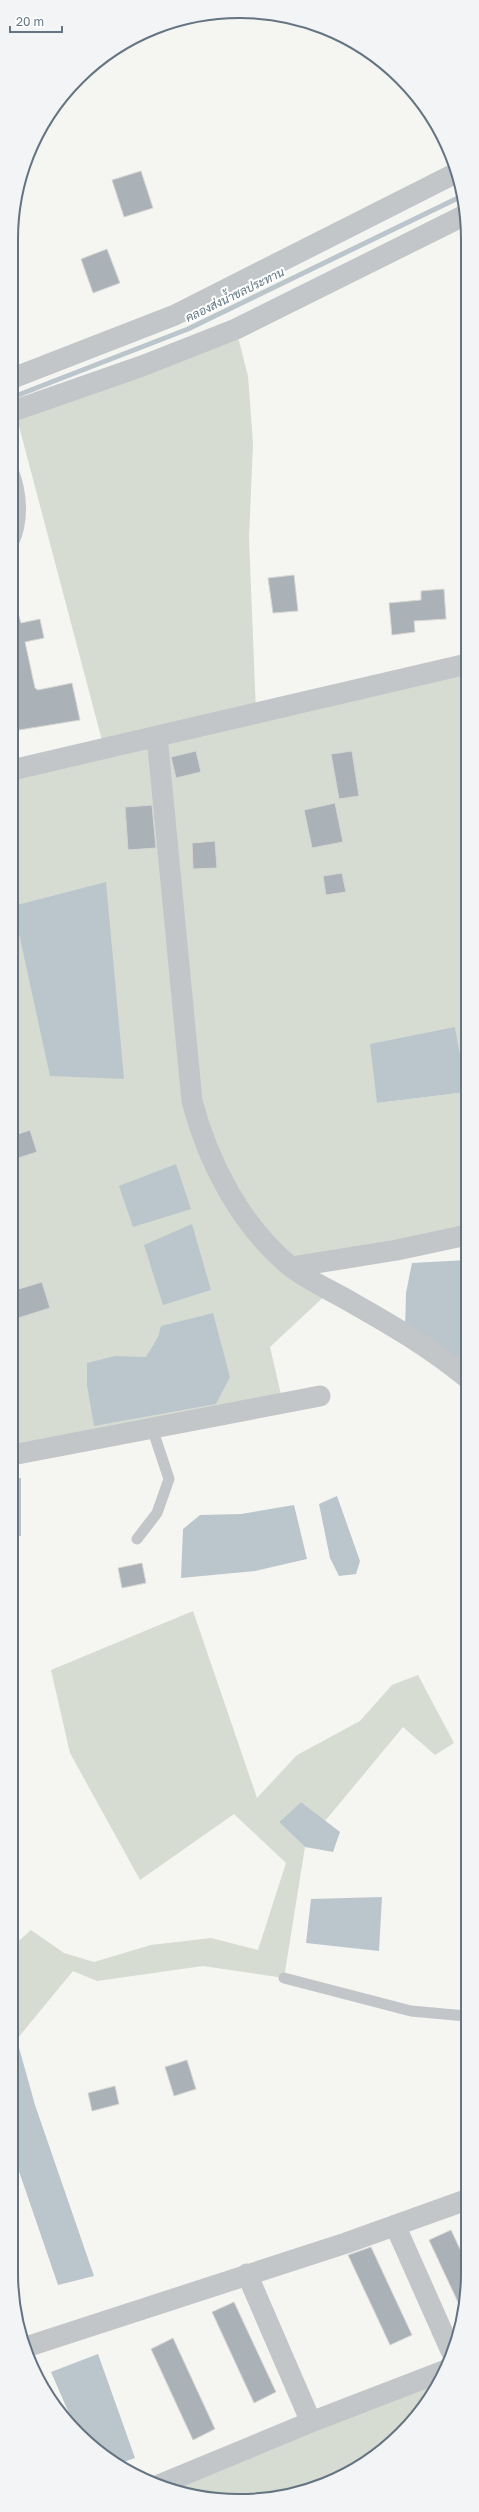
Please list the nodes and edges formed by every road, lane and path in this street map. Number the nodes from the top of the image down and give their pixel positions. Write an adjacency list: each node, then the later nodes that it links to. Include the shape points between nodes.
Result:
1 (451, 175): 3 (street, via 175,315)
2 (460, 218): 4 (street, via 236,329)
3 (18, 376)
4 (18, 410)
5 (18, 482): 6 (lane, via 20,529)
6 (18, 533)
7 (461, 665): 8 (street)
8 (157, 736): 9 (street); 11 (street, via 192,1100 200,1132 229,1193 254,1227)
9 (18, 769)
10 (461, 1236): 11 (street, via 397,1250)
11 (291, 1267): 12 (street, via 405,1332)
12 (461, 1373)
13 (320, 1396): 14 (street)
14 (152, 1428): 15 (street); 16 (lane, via 170,1479 157,1512)
15 (18, 1454)
16 (137, 1539)
17 (284, 1978): 18 (lane, via 411,2011)
18 (461, 2016)
19 (461, 2202): 20 (street)
20 (395, 2225): 21 (street); 23 (street)
21 (247, 2274): 22 (street); 25 (street)
22 (30, 2345)
23 (448, 2345)
24 (436, 2374): 25 (street)
25 (311, 2422): 26 (street)
26 (167, 2482)

